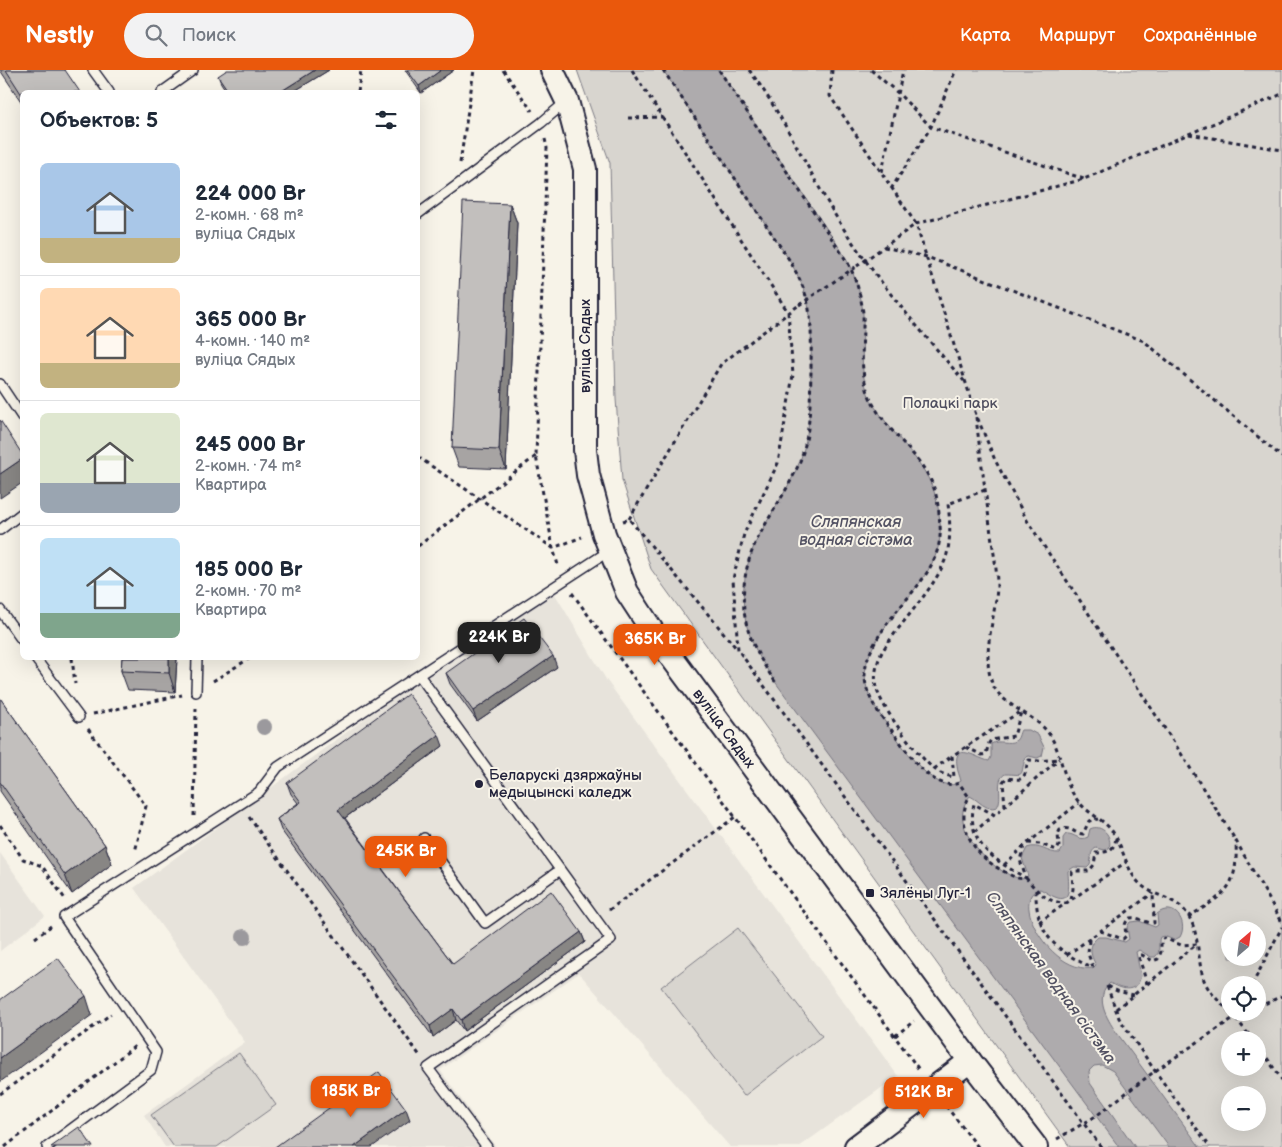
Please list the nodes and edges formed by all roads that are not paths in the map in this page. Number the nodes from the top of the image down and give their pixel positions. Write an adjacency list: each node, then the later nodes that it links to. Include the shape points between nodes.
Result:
1 (93, 70): 4 (lane)
2 (193, 70): 5 (lane)
3 (552, 70): 6 (street, вуліца Сядых)
4 (108, 90)
5 (165, 90)
6 (568, 101): 7 (lane); 12 (street, вуліца Сядых, via 585,169 585,450 602,529)
7 (420, 213)
8 (0, 384): 9 (lane)
9 (20, 414)
10 (20, 515): 11 (lane)
11 (0, 530)
12 (611, 550): 17 (lane); 22 (street, вуліца Сядых, via 627,592 655,635)
13 (0, 610): 14 (lane)
14 (20, 637)
15 (36, 660): 19 (lane)
16 (197, 660): 18 (lane)
17 (419, 675): 21 (lane); 24 (lane, via 278,767 259,792 64,917 156,1052 151,1070)
18 (196, 692)
19 (79, 717)
20 (424, 838): 21 (lane, via 485,923)
21 (560, 870): 25 (lane, via 611,940 428,1068)
22 (970, 1061): 23 (street, вуліца Сядых); 26 (street)
23 (1046, 1144)
24 (47, 1147)
25 (487, 1147)
26 (856, 1147)

